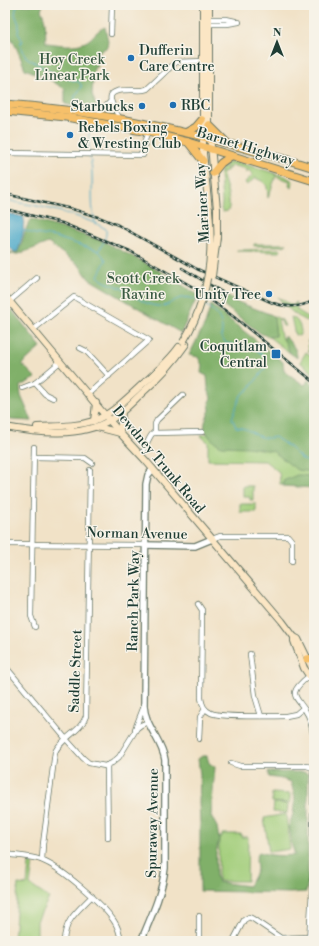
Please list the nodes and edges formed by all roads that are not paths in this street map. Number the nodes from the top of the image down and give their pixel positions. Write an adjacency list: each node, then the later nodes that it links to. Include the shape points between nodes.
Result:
1 (112, 5): 5 (street)
2 (203, 5): 4 (main road)
3 (209, 5): 4 (main road)
4 (206, 22): 4 (street, via 227,24 239,22 226,19); 6 (main road)
5 (111, 34)
6 (206, 61): 7 (street, via 176,62 147,89 114,91); 12 (main road); 13 (main road)
7 (111, 102): 10 (street); 11 (street)
8 (5, 104): 10 (main road, Barnet Highway)
9 (5, 111): 14 (main road, Barnet Highway, via 66,117)
10 (98, 114): 11 (main road, Barnet Highway)
11 (119, 118): 15 (main road, Barnet Highway)
12 (202, 120): 15 (main road); 16 (main road)
13 (209, 125): 16 (main road); 18 (main road)
14 (148, 132): 17 (main road, Barnet Highway); 21 (street, via 144,154)
15 (187, 132): 16 (main road, Barnet Highway)
16 (206, 137): 18 (main road, Barnet Highway); 19 (main road, Mariner Way); 20 (main road, Mariner Way)
17 (188, 142): 19 (main road, Barnet Highway); 23 (main road)
18 (226, 142): 24 (main road, Barnet Highway)
19 (203, 146): 20 (main road, Barnet Highway); 23 (main road, Mariner Way)
20 (211, 149): 22 (main road, Barnet Highway); 25 (main road, Mariner Way)
21 (5, 153)
22 (231, 156): 25 (main road, via 221,163); 26 (main road, Barnet Highway)
23 (203, 161): 31 (main road, Mariner Way, bridge, via 211,248 208,278 197,316)
24 (314, 168)
25 (213, 174): 31 (main road, Mariner Way, bridge, via 217,209 214,265 202,313)
26 (314, 181)
27 (37, 278): 29 (street)
28 (5, 296): 29 (main road, Dewdney Trunk Road)
29 (10, 301): 30 (main road, Dewdney Trunk Road)
30 (33, 330): 33 (main road, Dewdney Trunk Road); 34 (street, via 74,297 149,340)
31 (184, 343): 41 (main road, Mariner Way, via 174,361 159,378); 42 (main road, Mariner Way, via 166,363)
32 (80, 348): 34 (street, via 86,351)
33 (60, 362): 35 (street); 37 (main road, Dewdney Trunk Road)
34 (109, 376): 37 (street)
35 (35, 383): 36 (street); 39 (street, via 45,394)
36 (22, 388)
37 (88, 394): 40 (main road, Dewdney Trunk Road)
38 (183, 395): 50 (street, via 156,420)
39 (53, 398)
40 (96, 403): 42 (main road, Dewdney Trunk Road); 43 (main road)
41 (122, 412): 44 (main road, Mariner Way); 49 (main road)
42 (106, 415): 43 (main road, Mariner Way); 44 (main road, Dewdney Trunk Road)
43 (94, 420): 47 (main road, Mariner Way, via 71,426)
44 (110, 420): 46 (main road, Mariner Way); 49 (main road, Dewdney Trunk Road)
45 (5, 427): 47 (main road, Mariner Way)
46 (97, 427): 47 (main road, Mariner Way, via 70,432); 49 (main road)
47 (16, 428)
48 (202, 432): 50 (street)
49 (120, 433): 52 (main road, Dewdney Trunk Road)
50 (155, 433): 52 (street, via 151,435)
51 (34, 447): 53 (street)
52 (141, 456): 56 (main road, Dewdney Trunk Road)
53 (34, 457): 54 (street, via 84,458); 59 (street)
54 (92, 463)
55 (90, 470): 60 (street, Saddle Street)
56 (153, 470): 57 (main road, Dewdney Trunk Road); 61 (street, Ranch Park Way, via 148,475 146,484)
57 (212, 539): 61 (street, Norman Avenue, via 195,546); 62 (street, Norman Avenue, via 220,536 288,536 292,541); 65 (main road, Dewdney Trunk Road)
58 (5, 544): 59 (street, Norman Avenue)
59 (32, 544): 60 (street, Norman Avenue); 64 (street, via 31,616)
60 (89, 544): 61 (street, Norman Avenue); 77 (street, Saddle Street, via 86,716 82,724)
61 (145, 545): 71 (street, Ranch Park Way)
62 (292, 561)
63 (198, 604): 73 (street, via 202,610 201,698)
64 (35, 627)
65 (294, 637): 67 (main road, Dewdney Trunk Road); 69 (main road, Dewdney Trunk Road, via 301,661)
66 (250, 654): 74 (street)
67 (311, 658): 69 (main road, Dewdney Trunk Road)
68 (5, 666): 77 (street)
69 (311, 674): 70 (main road, Dewdney Trunk Road); 72 (street, via 295,691 297,701)
70 (314, 683)
71 (144, 706): 75 (street, Spuraway Avenue); 76 (street, Ranch Park Way)
72 (303, 708): 74 (street, via 292,716); 81 (street, via 309,716 312,728)
73 (205, 709): 74 (street, via 218,715); 78 (street, via 200,717)
74 (261, 716)
75 (148, 722): 76 (street, Ranch Park Way, via 140,726); 91 (street, Spuraway Avenue, via 162,747 165,760 165,868 158,899)
76 (134, 734): 80 (street, Ranch Park Way, via 119,757)
77 (66, 739): 80 (street, via 86,761); 84 (street, Saddle Street, via 54,754)
78 (200, 739)
79 (231, 763): 81 (street, via 240,766)
80 (107, 766): 82 (street)
81 (313, 768): 88 (street, via 313,873)
82 (108, 838)
83 (5, 854): 84 (street)
84 (42, 860): 85 (street)
85 (92, 896): 89 (street, via 68,922); 90 (street, via 114,920)
86 (199, 916): 92 (street)
87 (282, 939): 88 (street); 93 (street, via 249,918 244,920)
88 (309, 939)
89 (64, 941)
90 (121, 941)
91 (141, 941)
92 (199, 941)
93 (233, 941)

